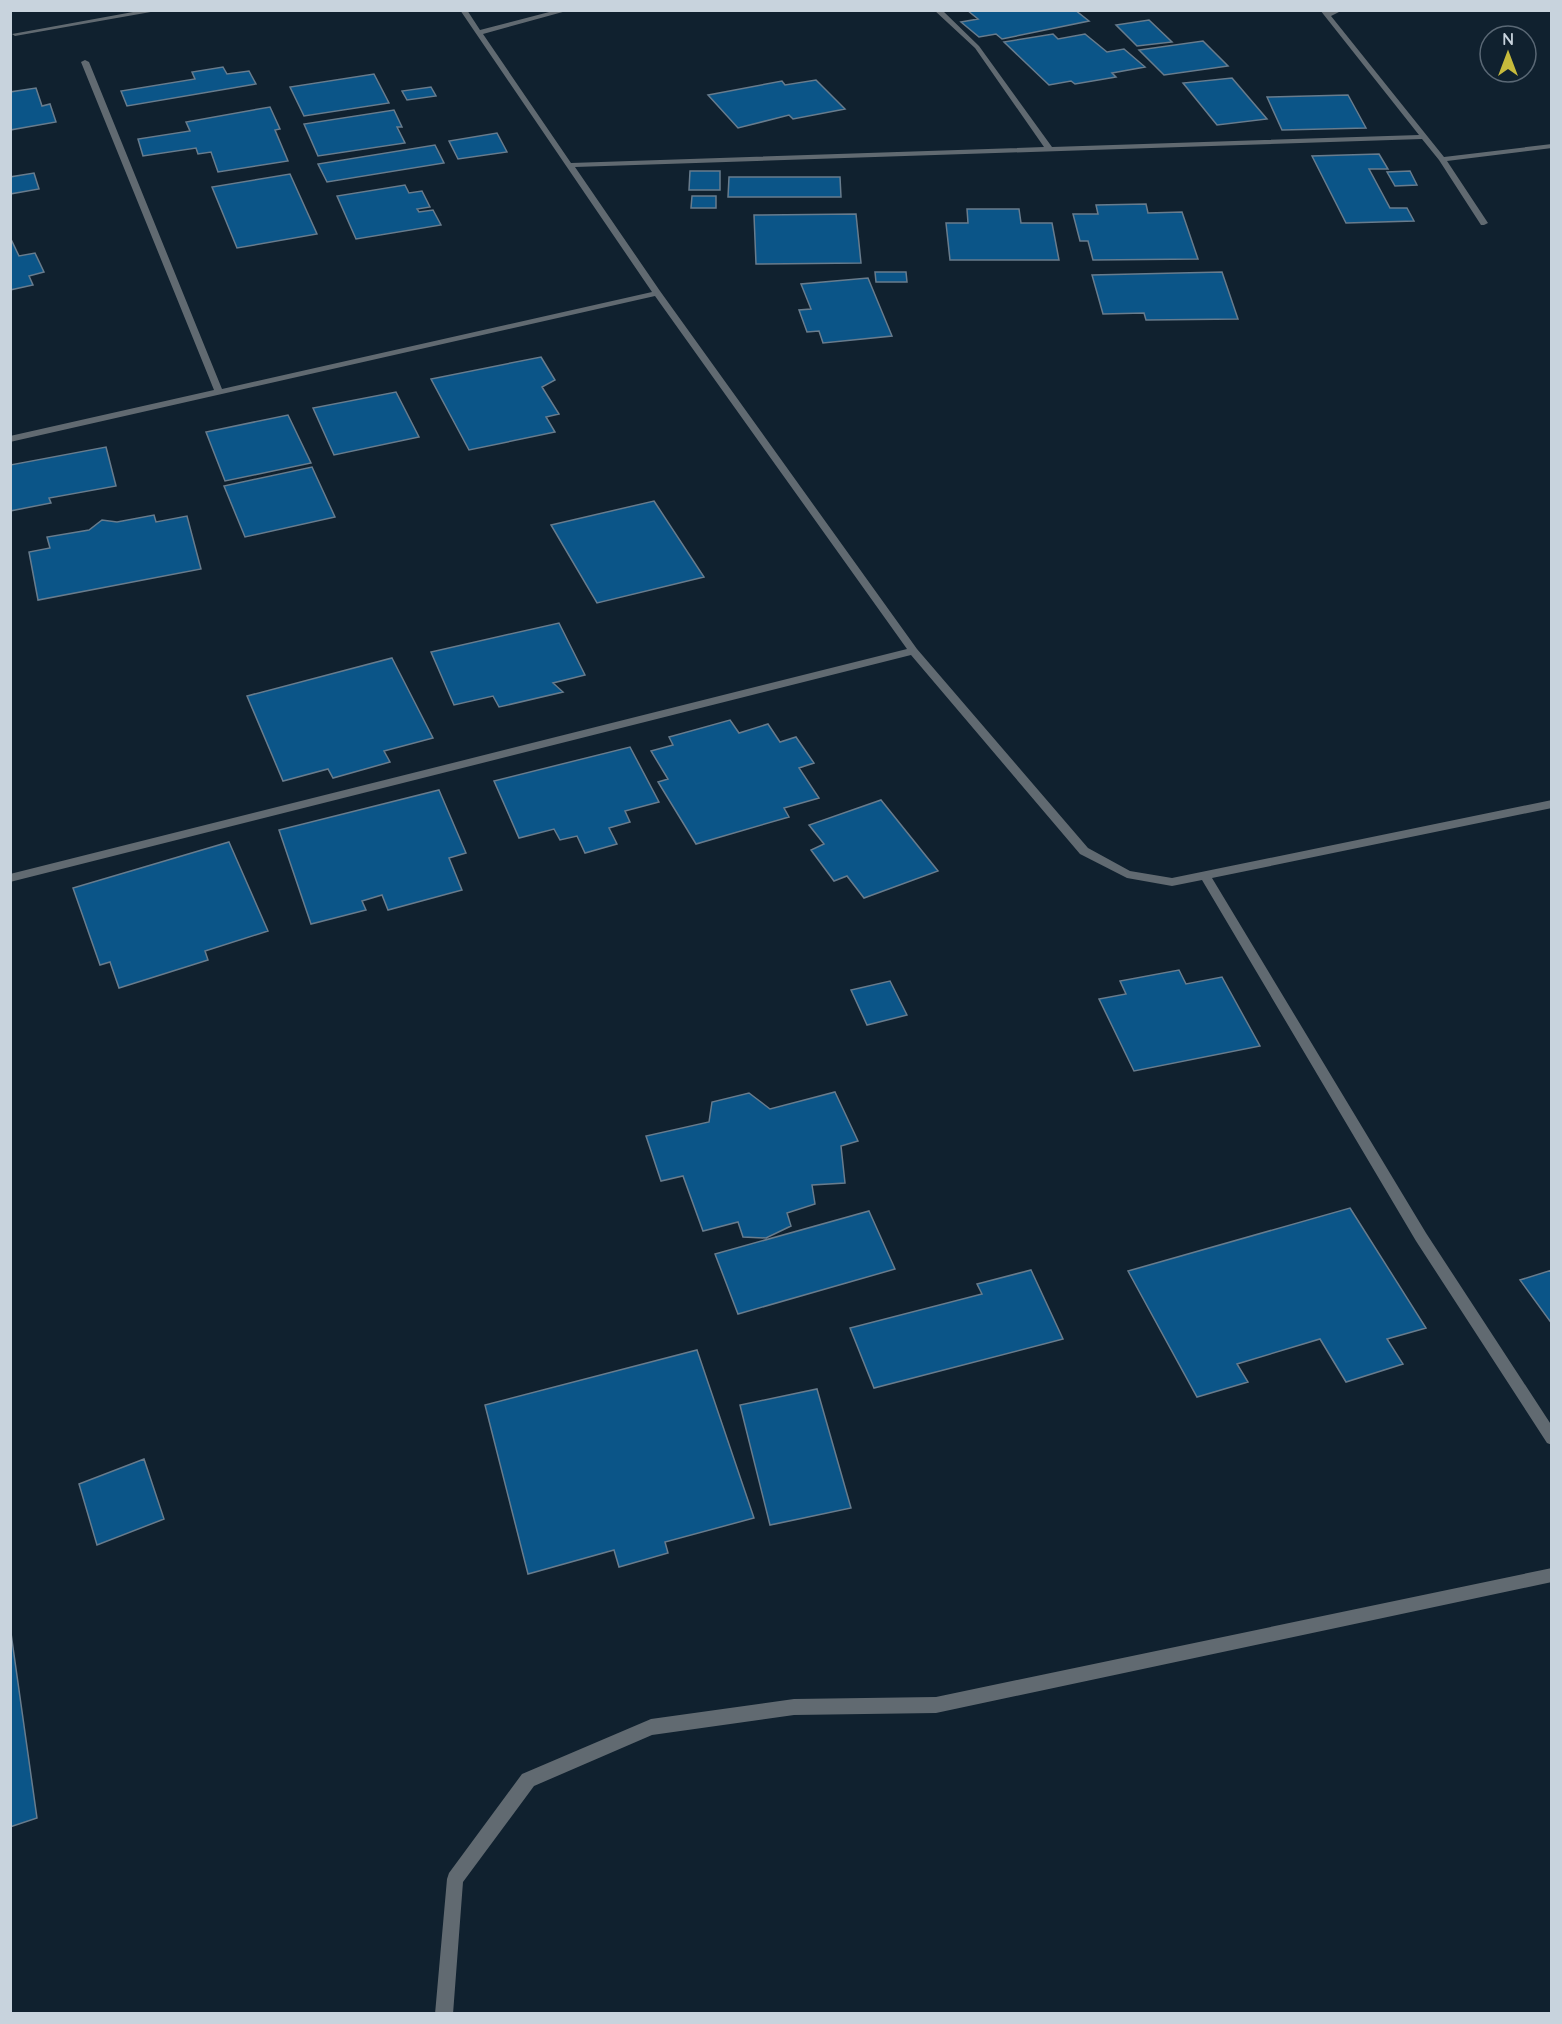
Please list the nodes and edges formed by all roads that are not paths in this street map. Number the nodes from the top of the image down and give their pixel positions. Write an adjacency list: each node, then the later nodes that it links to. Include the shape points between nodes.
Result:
1 (159, 10): 8 (street)
2 (463, 10): 7 (street)
3 (567, 10): 7 (street)
4 (937, 10): 12 (street, via 977,47)
5 (1340, 10): 6 (street)
6 (1326, 13): 10 (street)
7 (477, 33): 14 (street)
8 (15, 34)
9 (85, 62): 17 (street)
10 (1425, 137): 12 (street); 13 (street)
11 (1551, 146): 13 (street)
12 (1050, 150): 14 (street)
13 (1442, 159): 15 (street)
14 (570, 165): 16 (street)
15 (1484, 223)
16 (657, 293): 17 (street); 19 (street)
17 (219, 392): 18 (street)
18 (10, 439)
19 (913, 651): 21 (street, via 1084,851 1127,874 1172,882); 22 (street)
20 (1551, 804): 21 (street)
21 (1205, 876): 23 (street, via 1421,1237)
22 (10, 878)
23 (1551, 1438)
24 (1551, 1575): 25 (street, via 936,1705 794,1707 651,1727 528,1780 455,1879)
25 (444, 2013)

